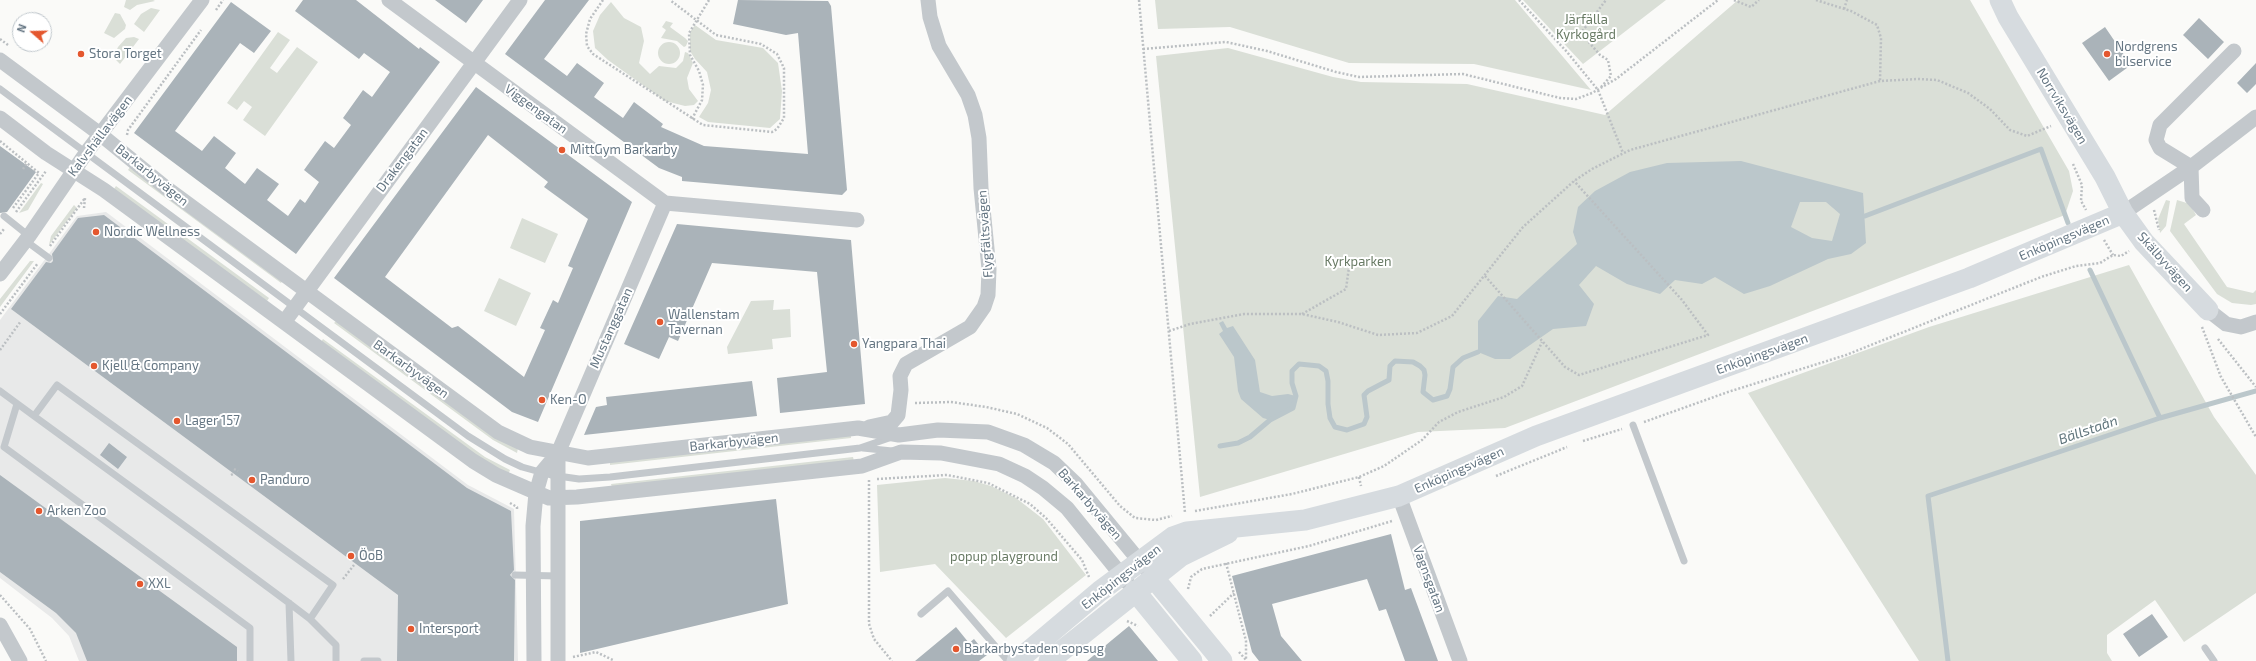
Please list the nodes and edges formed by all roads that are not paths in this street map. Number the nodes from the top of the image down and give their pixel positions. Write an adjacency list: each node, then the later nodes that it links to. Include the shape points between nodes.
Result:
1 (389, 0): 8 (street, Viggengatan)
2 (520, 0): 8 (street, Drakengatan)
3 (928, 0): 33 (street, Flygfältsvägen, via 930,17 939,46 968,95 975,115 989,268 988,295 970,327 906,364 900,376 900,408 892,422)
4 (2000, 0): 18 (street, Norrviksvägen, via 2105,177)
5 (199, 1): 12 (street, Kalvshällavägen)
6 (2234, 51): 14 (street, via 2160,125 2156,140 2160,148)
7 (0, 60): 12 (street, Barkarbyvägen)
8 (474, 63): 16 (street, Viggengatan); 24 (street, Drakengatan)
9 (0, 89): 13 (lane, Barkarbyvägen)
10 (2256, 117): 14 (street, Enköpingsvägen)
11 (0, 118): 15 (street, Barkarbyvägen)
12 (100, 134): 13 (street, Kalvshällavägen); 24 (street, Barkarbyvägen, via 165,187)
13 (86, 153): 15 (street, Kalvshällavägen); 25 (lane, Barkarbyvägen)
14 (2191, 167): 17 (street, via 2192,198); 18 (street, Enköpingsvägen)
15 (73, 171): 21 (street, Kalvshällavägen); 27 (street, Barkarbyvägen, via 104,190)
16 (665, 203): 20 (street); 37 (street, Mustanggatan)
17 (2203, 210)
18 (2123, 213): 26 (street, Skälbyvägen); 41 (street, Enköpingsvägen, via 1969,278 1536,436)
19 (6, 219): 21 (lane)
20 (857, 220)
21 (28, 238): 22 (lane); 23 (street, Kalvshällavägen)
22 (49, 258)
23 (0, 274)
24 (305, 291): 25 (street, Drakengatan); 37 (street, Barkarbyvägen, via 498,432 530,447)
25 (294, 307): 27 (street, Drakengatan); 38 (lane, Barkarbyvägen, via 468,436 505,459)
26 (2205, 317): 28 (street, via 2241,327)
27 (285, 321): 40 (street, Barkarbyvägen, via 473,461 496,475)
28 (2256, 322)
29 (0, 391): 30 (lane)
30 (17, 404): 31 (lane); 59 (lane, via 4,447 250,628)
31 (34, 416): 52 (lane); 54 (lane, via 57,386 333,585)
32 (1633, 426): 45 (lane)
33 (858, 428): 34 (street, Barkarbyvägen); 37 (street, Barkarbyvägen, via 588,458)
34 (899, 435): 35 (lane, Barkarbyvägen); 36 (street); 44 (street, Barkarbyvägen, via 938,430 988,432 1024,445 1054,463 1076,484)
35 (860, 448): 36 (lane, Barkarbyvägen); 39 (lane, Barkarbyvägen, via 610,477 579,479)
36 (901, 452): 42 (street, Barkarbyvägen, via 862,466); 47 (street, Barkarbyvägen, via 941,453 980,460 998,464 1025,476 1067,508)
37 (558, 453): 38 (street, Mustanggatan); 39 (street, Mustanggatan)
38 (542, 472): 39 (lane, Barkarbyvägen); 40 (street, Mustanggatan)
39 (560, 476): 42 (street, Mustanggatan)
40 (536, 493): 42 (street, Barkarbyvägen, via 549,498); 48 (street, Mustanggatan)
41 (1399, 496): 43 (street, Enköpingsvägen, via 1305,520); 70 (street, Vagnsgatan)
42 (559, 498): 49 (street, Mustanggatan)
43 (1240, 528): 44 (street, Enköpingsvägen, via 1187,532 1173,537); 50 (street, Enköpingsvägen, via 1184,554)
44 (1140, 561): 47 (street, Enköpingsvägen); 50 (street, Barkarbyvägen)
45 (1684, 561)
46 (515, 575): 48 (lane)
47 (1122, 575): 51 (street, Barkarbyvägen); 66 (street, Enköpingsvägen)
48 (533, 576): 49 (lane); 64 (street, Mustanggatan)
49 (558, 576): 57 (street, Mustanggatan)
50 (1153, 577): 51 (street, Enköpingsvägen); 69 (street, via 1200,620)
51 (1135, 591): 67 (street, Enköpingsvägen); 68 (street)
52 (289, 603): 54 (lane); 60 (lane)
53 (921, 614): 65 (lane, via 948,591)
54 (310, 619): 61 (lane, via 336,645)
55 (0, 625): 58 (street)
56 (2205, 648): 71 (lane)
57 (568, 660)
58 (20, 661)
59 (250, 661)
60 (291, 661)
61 (336, 661)
62 (364, 661): 63 (lane)
63 (378, 661)
64 (534, 661)
65 (1008, 661)
66 (1017, 661)
67 (1049, 661)
68 (1192, 661)
69 (1222, 661)
70 (1460, 661)
71 (2214, 661)

